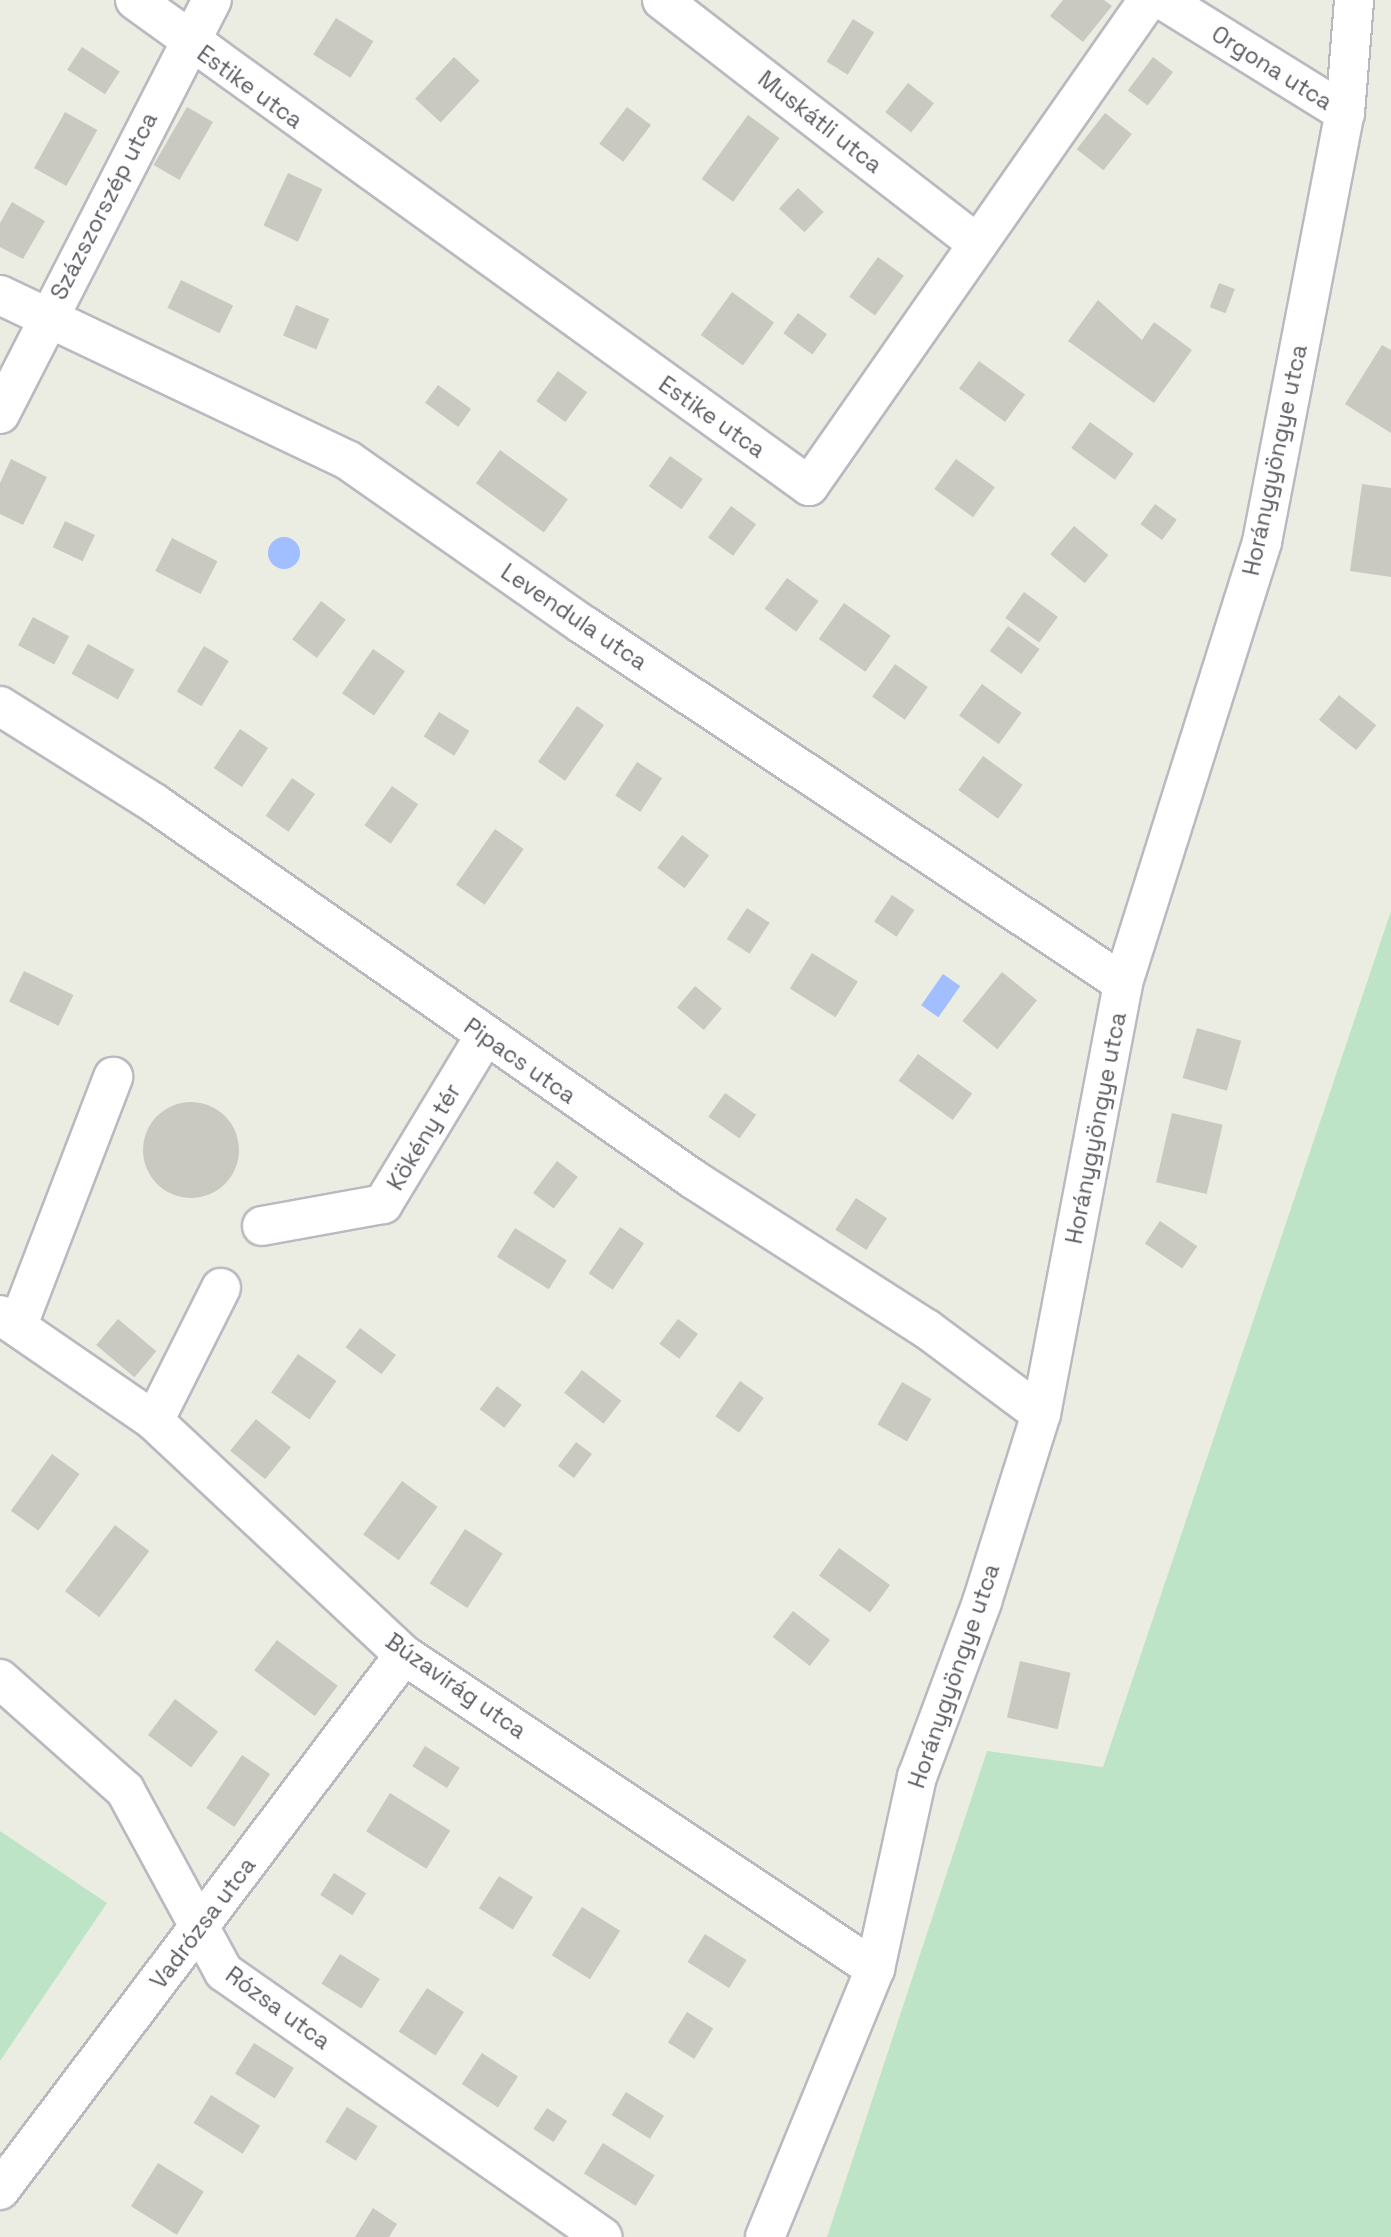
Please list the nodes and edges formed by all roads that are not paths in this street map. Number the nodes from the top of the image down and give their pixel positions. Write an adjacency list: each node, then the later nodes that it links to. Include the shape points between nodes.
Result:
1 (135, 0): 7 (street, Estike utca)
2 (212, 0): 7 (street, Százszorszép utca)
3 (662, 0): 9 (street, Muskátli utca)
4 (1148, 0): 9 (street, Estike utca)
5 (1163, 0): 8 (street, Orgona utca)
6 (1354, 0): 8 (street, Horánygyöngye utca)
7 (190, 43): 9 (street, Estike utca, via 809,486); 11 (street, Százszorszép utca)
8 (1345, 113): 14 (street, Horánygyöngye utca, via 1262,542)
9 (978, 244)
10 (0, 295): 11 (street, Levendula utca)
11 (48, 317): 12 (street, Százszorszép utca); 14 (street, Levendula utca, via 349,461 594,632)
12 (0, 414)
13 (0, 706): 15 (street, Pipacs utca, via 153,803)
14 (1123, 983): 20 (street, Horánygyöngye utca)
15 (484, 1037): 17 (street, Kökény tér, via 383,1204); 20 (street, Pipacs utca, via 927,1329)
16 (113, 1077): 19 (street)
17 (262, 1226)
18 (222, 1288): 21 (street)
19 (9, 1320): 21 (street, Búzavirág utca)
20 (1041, 1414): 25 (street, Horánygyöngye utca, via 917,1777)
21 (154, 1421): 22 (street, Búzavirág utca)
22 (404, 1655): 24 (street, Vadrózsa utca); 25 (street, Búzavirág utca)
23 (0, 1679): 24 (street, Rózsa utca, via 125,1790)
24 (197, 1931): 26 (street, Vadrózsa utca); 27 (street, Rózsa utca, via 224,1972)
25 (875, 1969): 28 (street, Horánygyöngye utca)
26 (0, 2190)
27 (603, 2237)
28 (765, 2237)

